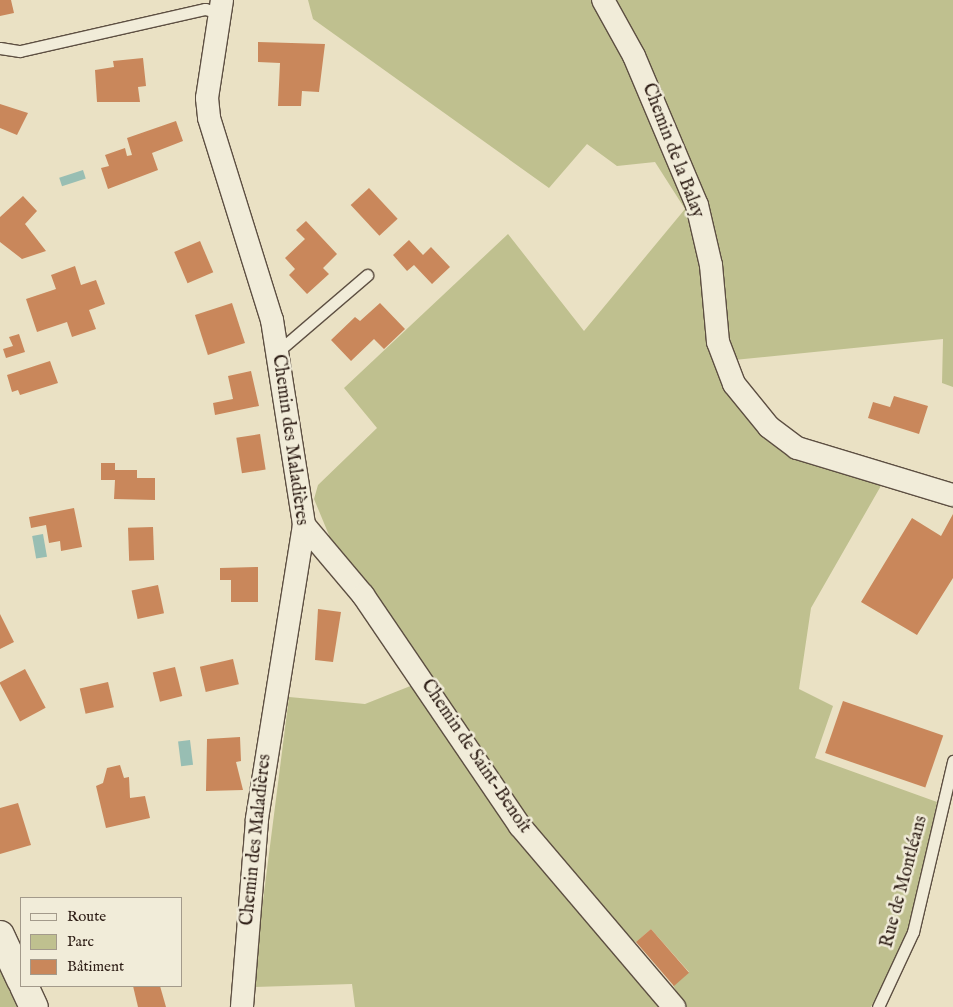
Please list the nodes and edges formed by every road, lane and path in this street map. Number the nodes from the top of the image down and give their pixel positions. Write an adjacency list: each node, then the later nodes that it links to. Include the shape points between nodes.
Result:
1 (603, 0): 6 (street, Chemin de la Balay, via 634,56 697,205 711,265 718,342 734,384 769,426 797,448)
2 (221, 6): 3 (lane, via 20,51); 5 (street, Chemin des Maladières, via 208,118 272,320)
3 (0, 48)
4 (367, 275): 5 (lane)
5 (276, 353): 7 (street, Chemin des Maladières)
6 (953, 495)
7 (304, 525): 13 (street, Chemin des Maladières, via 257,820); 14 (street, Chemin de Saint-Benoît, via 363,595 520,826)
8 (953, 762): 15 (lane, Rue de Montléans, via 913,932)
9 (0, 935): 10 (main road)
10 (20, 978)
11 (24, 987): 12 (main road)
12 (34, 1007)
13 (242, 1007)
14 (674, 1007)
15 (878, 1007)

